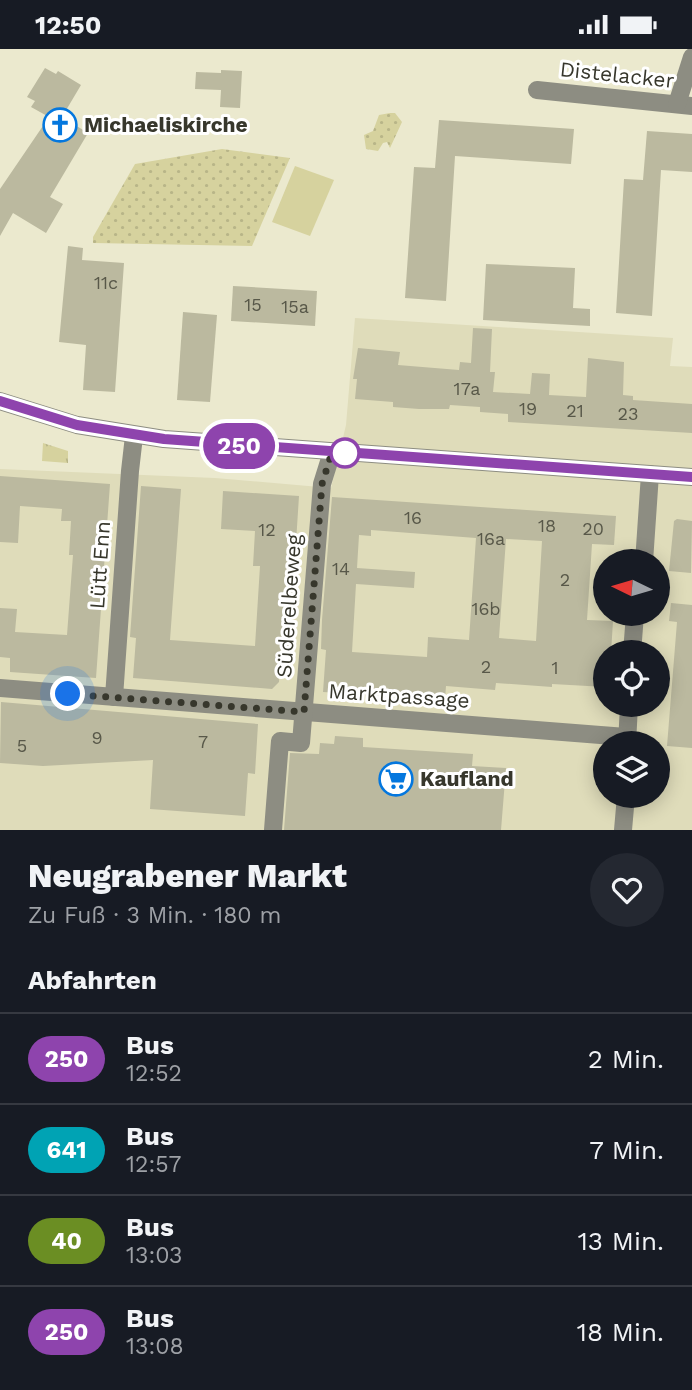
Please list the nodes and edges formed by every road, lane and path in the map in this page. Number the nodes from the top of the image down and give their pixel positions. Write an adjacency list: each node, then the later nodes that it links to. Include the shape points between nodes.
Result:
1 (692, 57): 3 (street)
2 (537, 90): 3 (street, Distelacker)
3 (685, 105)
4 (0, 401): 5 (street, via 77,425)
5 (134, 436): 6 (street); 11 (street, Lütt Enn)
6 (332, 452): 7 (street); 13 (street, Süderelbeweg, via 322,484)
7 (650, 474): 8 (street); 9 (street)
8 (692, 477)
9 (645, 549)
10 (0, 688): 11 (street, Marktpassage)
11 (114, 697): 12 (street, Marktpassage)
12 (282, 710): 13 (street, Marktpassage); 15 (street)
13 (304, 712): 14 (street, Marktpassage); 15 (street, Süderelbeweg, via 301,743)
14 (593, 737)
15 (280, 741): 17 (street)
16 (624, 808): 18 (street)
17 (273, 830)
18 (623, 830)

